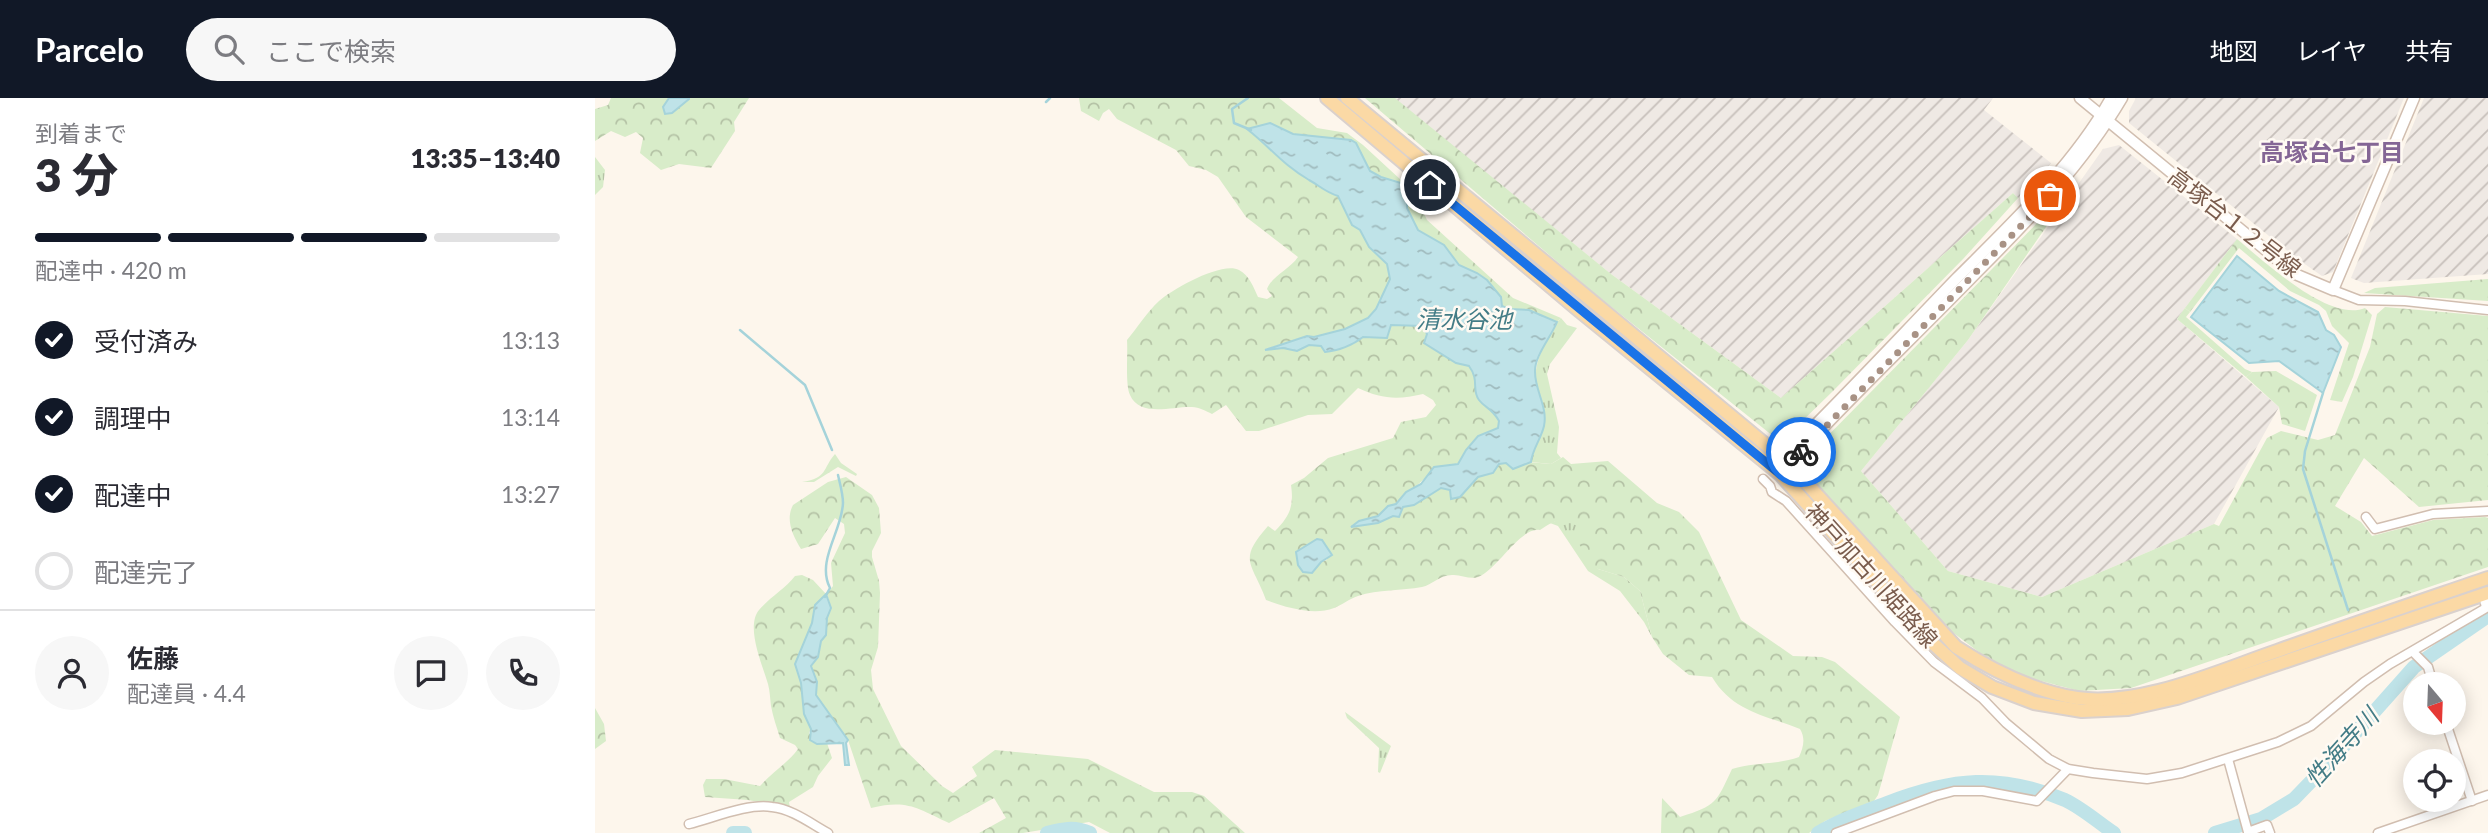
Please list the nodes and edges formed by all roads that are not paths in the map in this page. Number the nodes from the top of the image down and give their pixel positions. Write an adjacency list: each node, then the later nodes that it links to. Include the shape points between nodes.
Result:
1 (1327, 98): 10 (main road, 神戸加古川姫路線, via 1576,308)
2 (1347, 98): 10 (main road, 神戸加古川姫路線)
3 (2080, 98): 7 (street, 高塚台１２号線)
4 (2111, 98): 7 (street)
5 (2122, 98): 7 (street)
6 (2414, 98): 8 (street)
7 (2105, 118): 8 (street, 高塚台１２号線, via 2295,274); 10 (street, via 2066,178 2017,232)
8 (2333, 290): 9 (street, via 2359,300)
9 (2488, 310)
10 (1781, 466): 12 (street); 15 (main road, 神戸加古川姫路線, via 1956,647 1989,668 2037,688 2078,698 2120,698 2174,686); 16 (main road, 神戸加古川姫路線, via 1927,638 1960,668 2033,703 2082,711 2128,709 2177,698)
11 (1763, 479): 12 (street)
12 (1770, 486): 21 (street, via 1934,662 1982,698 2025,740)
13 (2488, 511): 14 (street, via 2433,514 2375,529)
14 (2365, 517)
15 (2488, 578)
16 (2485, 594): 17 (street, via 2486,608)
17 (2415, 654): 18 (street); 20 (street, via 2364,682 2311,726)
18 (2429, 672)
19 (2450, 735): 23 (street)
20 (2228, 760): 21 (street, via 2147,779); 25 (street)
21 (2068, 769): 27 (street, via 2037,801 1954,791)
22 (2488, 795): 23 (street)
23 (2472, 801): 29 (street)
24 (689, 824): 26 (street, via 772,807)
25 (2248, 832): 28 (street, via 2267,825)
26 (828, 833)
27 (1836, 833)
28 (2270, 833)
29 (2378, 833)

